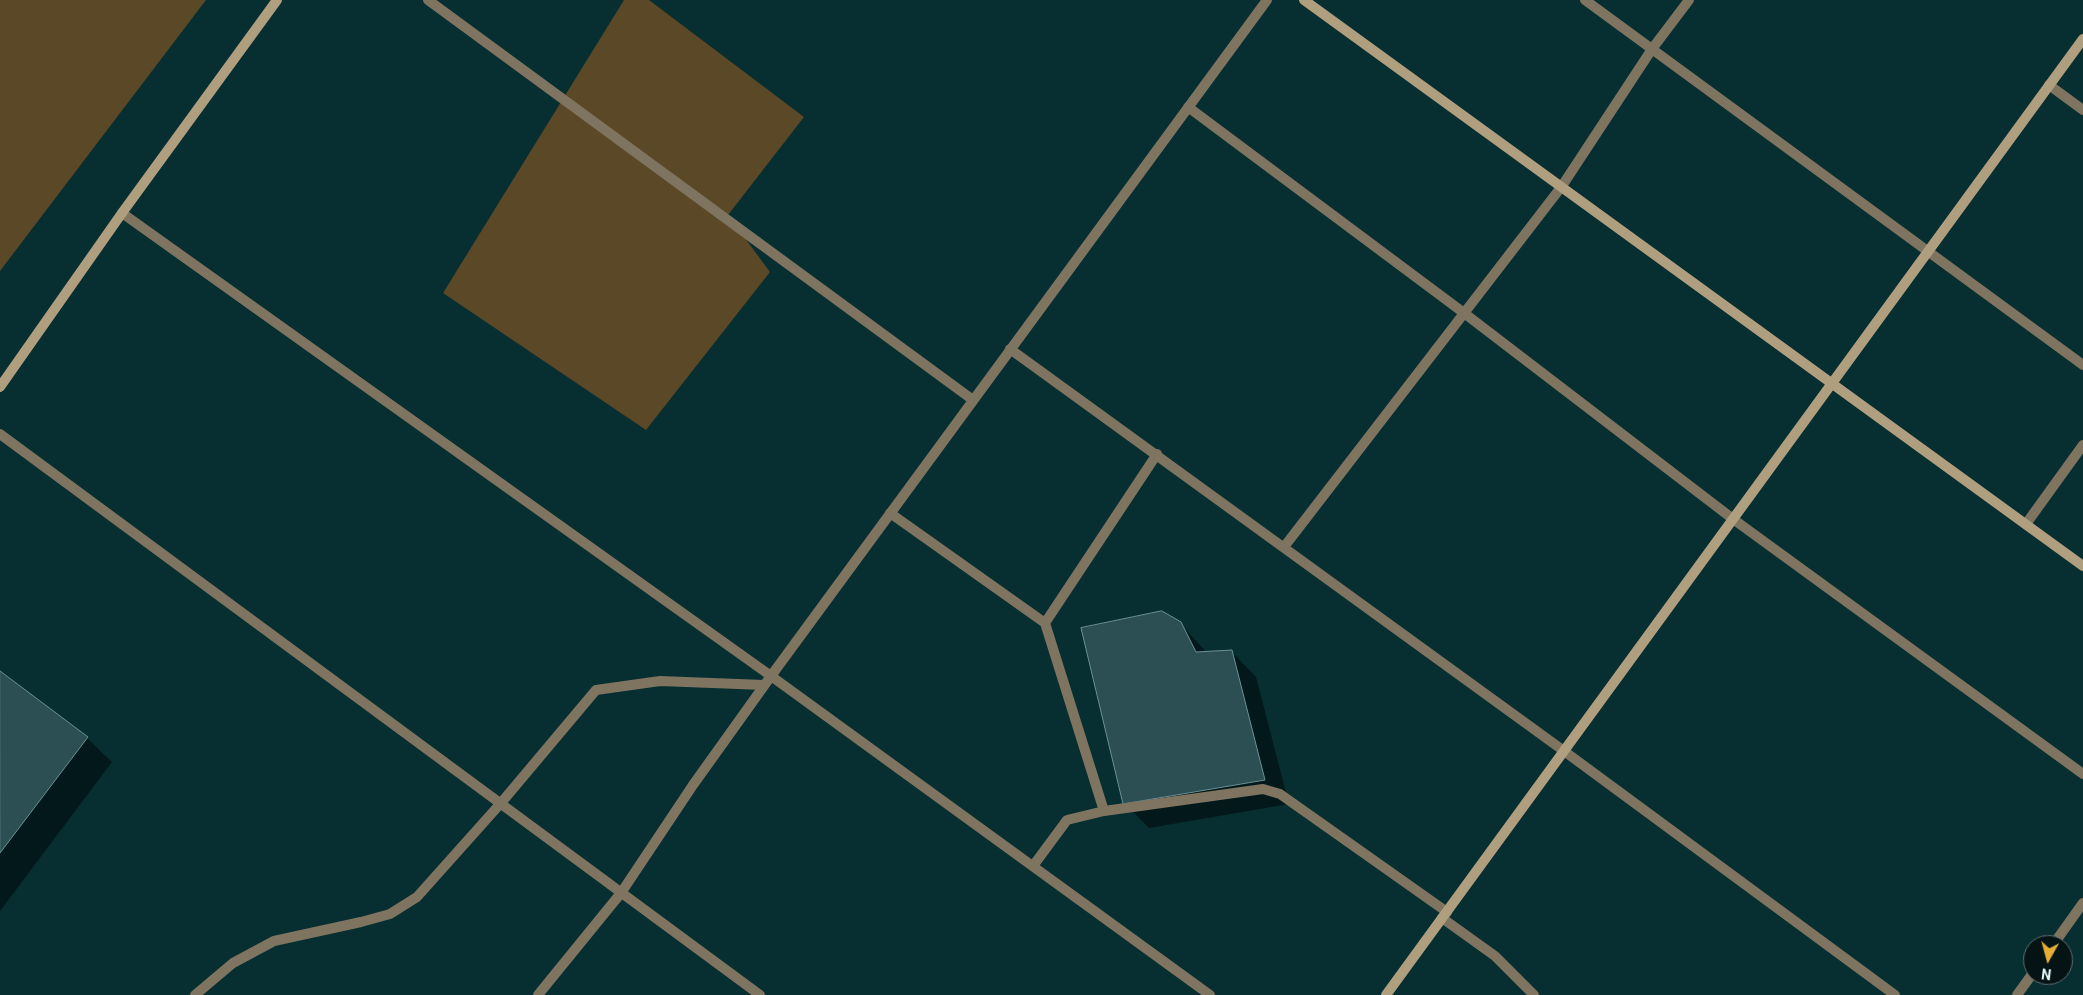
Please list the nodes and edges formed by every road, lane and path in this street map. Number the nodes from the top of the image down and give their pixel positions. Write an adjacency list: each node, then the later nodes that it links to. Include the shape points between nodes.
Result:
1 (277, 0): 13 (street)
2 (428, 0): 20 (street)
3 (1267, 0): 10 (street)
4 (1304, 0): 12 (street)
5 (1585, 0): 8 (street)
6 (1689, 0): 8 (street)
7 (2083, 39): 9 (street)
8 (1652, 49): 12 (street); 14 (street)
9 (2049, 85): 11 (street); 14 (street)
10 (1188, 107): 15 (street); 16 (street)
11 (2083, 110)
12 (1562, 186): 15 (street); 18 (street)
13 (122, 213): 19 (street); 30 (street)
14 (1928, 252): 17 (street); 18 (street)
15 (1464, 313): 25 (street); 27 (street)
16 (1010, 349): 20 (street); 23 (street)
17 (2083, 365)
18 (1832, 383): 25 (street); 26 (street)
19 (0, 387)
20 (973, 400): 24 (street)
21 (0, 434): 34 (street)
22 (2083, 445): 26 (street)
23 (1157, 454): 27 (street); 29 (street)
24 (890, 513): 29 (street); 30 (street)
25 (1733, 519): 32 (street); 33 (street)
26 (2026, 524): 28 (street)
27 (1284, 547): 32 (street)
28 (2083, 566)
29 (1045, 623): 35 (street)
30 (771, 676): 31 (street); 36 (street)
31 (764, 685): 34 (street, via 660,681 596,690); 37 (street)
32 (1564, 751): 39 (street); 47 (street)
33 (2083, 774)
34 (500, 803): 37 (street); 41 (street, via 417,897 390,914 274,941 233,963)
35 (1104, 811): 36 (street, via 1067,820); 39 (street, via 1262,789 1280,794)
36 (1033, 866): 44 (street)
37 (621, 892): 42 (street); 43 (street)
38 (2083, 903): 40 (street)
39 (1445, 915): 45 (street); 46 (street, via 1495,956)
40 (2060, 935)
41 (195, 995)
42 (538, 995)
43 (760, 995)
44 (1210, 995)
45 (1386, 995)
46 (1534, 995)
47 (1895, 995)

